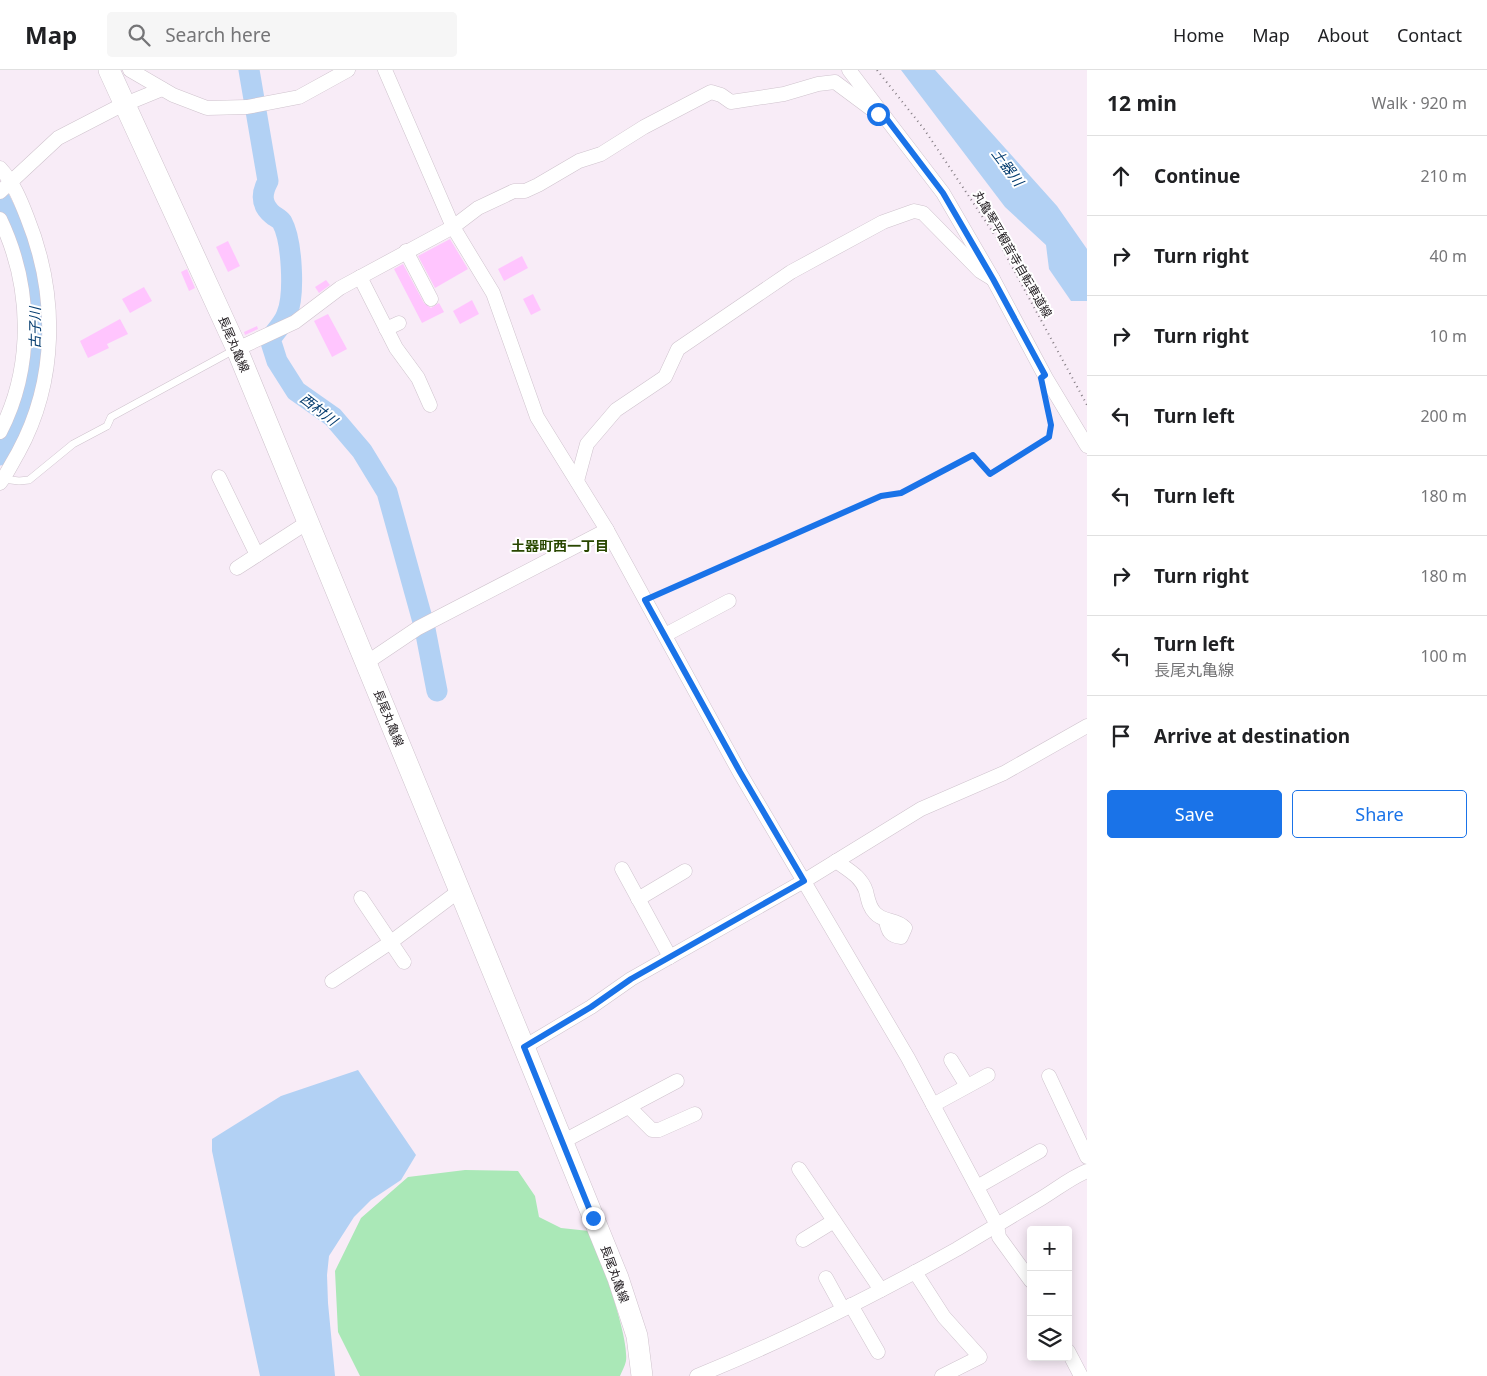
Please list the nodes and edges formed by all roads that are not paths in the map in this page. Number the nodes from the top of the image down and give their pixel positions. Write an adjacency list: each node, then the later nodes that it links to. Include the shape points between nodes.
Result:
1 (110, 70): 7 (main road, 長尾丸亀線)
2 (130, 70): 6 (street)
3 (348, 70): 6 (street, via 300,97 246,107 206,108)
4 (384, 70): 12 (street)
5 (848, 70): 8 (street)
6 (162, 89): 7 (street)
7 (126, 103): 10 (street, via 58,138); 17 (main road, 長尾丸亀線)
8 (883, 114): 12 (street, via 878,114 835,82 731,102 711,92 601,154 579,161 532,188 514,191 478,208); 15 (street, via 943,193)
9 (0, 168): 10 (street)
10 (6, 185): 22 (street, via 36,239 44,268 49,326 48,361 40,402 29,431)
11 (0, 219): 19 (street, via 21,279 24,342 18,386)
12 (453, 227): 13 (street); 23 (street, via 493,293 537,417)
13 (406, 251): 14 (street); 16 (street)
14 (360, 277): 17 (street, via 295,322); 18 (street, via 392,326 396,348 422,375)
15 (993, 279): 20 (street); 23 (street, via 980,271 923,213 914,211 883,222 791,272 678,350 665,378 616,410 587,444)
16 (431, 299)
17 (237, 349): 22 (lane, via 111,417 107,426 73,444 29,480); 24 (main road, 長尾丸亀線)
18 (430, 405)
19 (0, 432)
20 (1087, 446)
21 (219, 477): 26 (street)
22 (1, 480)
23 (577, 481): 25 (street)
24 (308, 522): 26 (street); 30 (main road, 長尾丸亀線)
25 (607, 530): 29 (street); 30 (street, via 418,628)
26 (257, 555): 27 (street)
27 (237, 568)
28 (729, 601): 29 (street)
29 (665, 635): 35 (street)
30 (366, 663): 36 (main road, 長尾丸亀線)
31 (1087, 726): 32 (street, via 1004,772 921,809)
32 (836, 862): 35 (street); 39 (street, via 857,876 875,914)
33 (622, 869): 38 (street)
34 (685, 871): 38 (street)
35 (804, 881): 41 (street); 50 (street)
36 (459, 891): 40 (street); 44 (main road, 長尾丸亀線)
37 (361, 898): 40 (street)
38 (638, 899): 41 (street)
39 (886, 921)
40 (391, 942): 42 (street); 43 (street)
41 (670, 957): 44 (street)
42 (404, 962)
43 (332, 981)
44 (524, 1047): 53 (main road, 長尾丸亀線)
45 (951, 1060): 49 (street)
46 (988, 1074): 49 (street)
47 (1049, 1076): 55 (street)
48 (677, 1081): 51 (street)
49 (967, 1086): 50 (street)
50 (934, 1105): 58 (street)
51 (630, 1108): 52 (street, via 652,1130); 53 (street)
52 (695, 1114)
53 (562, 1142): 71 (main road, 長尾丸亀線, via 618,1278 636,1336)
54 (1040, 1151): 58 (street)
55 (1087, 1157)
56 (798, 1169): 59 (street)
57 (1087, 1171): 60 (street, via 1069,1178 1054,1191)
58 (977, 1187): 60 (street)
59 (834, 1221): 61 (street); 65 (street)
60 (997, 1225): 62 (street); 63 (street, via 999,1237)
61 (803, 1240)
62 (914, 1272): 65 (street); 70 (street, via 944,1317 980,1357)
63 (1027, 1276)
64 (826, 1278): 66 (street)
65 (881, 1290): 66 (street)
66 (847, 1307): 67 (street); 69 (street)
67 (878, 1352)
68 (1072, 1358): 72 (street)
69 (700, 1375)
70 (946, 1375)
71 (642, 1376)
72 (1082, 1376)

